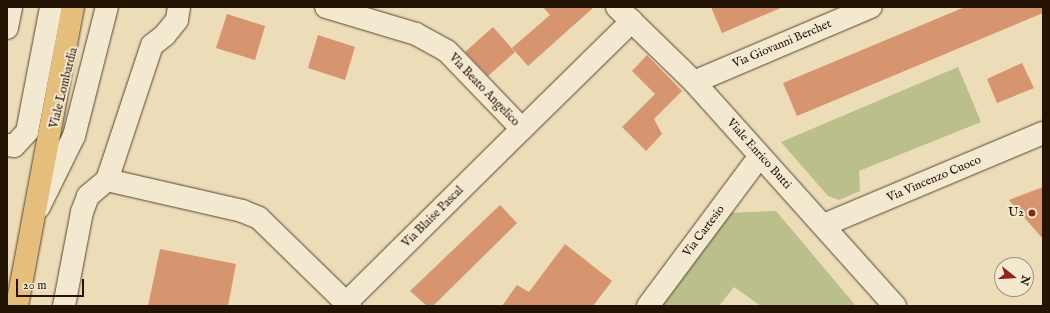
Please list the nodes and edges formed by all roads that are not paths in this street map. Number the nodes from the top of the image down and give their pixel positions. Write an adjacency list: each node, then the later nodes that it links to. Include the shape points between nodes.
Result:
1 (11, 7): 10 (street)
2 (52, 7): 14 (street, via 28,132 14,146)
3 (73, 7): 16 (main road, Viale Lombardia)
4 (84, 7): 16 (main road, Viale Lombardia)
5 (107, 7): 18 (street, via 74,136)
6 (179, 7): 17 (street, via 176,20 165,35 152,45)
7 (326, 7): 12 (street, Via Beato Angelico, via 416,34 447,51)
8 (871, 7): 11 (street, Via Giovanni Berchet)
9 (624, 14): 11 (street, Viale Enrico Butti); 12 (street, Via Beato Angelico)
10 (7, 28)
11 (694, 82): 15 (street, Viale Enrico Butti)
12 (522, 129): 20 (street, Via Blaise Pascal)
13 (1043, 133): 19 (street, Via Vincenzo Cuoco)
14 (7, 145)
15 (760, 156): 19 (street, Viale Enrico Butti); 23 (street, Via Cartesio)
16 (44, 169): 18 (main road, Viale Lombardia)
17 (107, 180): 20 (street, via 242,211 259,218); 22 (street, via 88,196 82,212)
18 (34, 218): 21 (main road, Viale Lombardia)
19 (824, 225): 24 (street, Viale Enrico Butti)
20 (346, 305)
21 (17, 306)
22 (64, 306)
23 (648, 306)
24 (895, 306)

